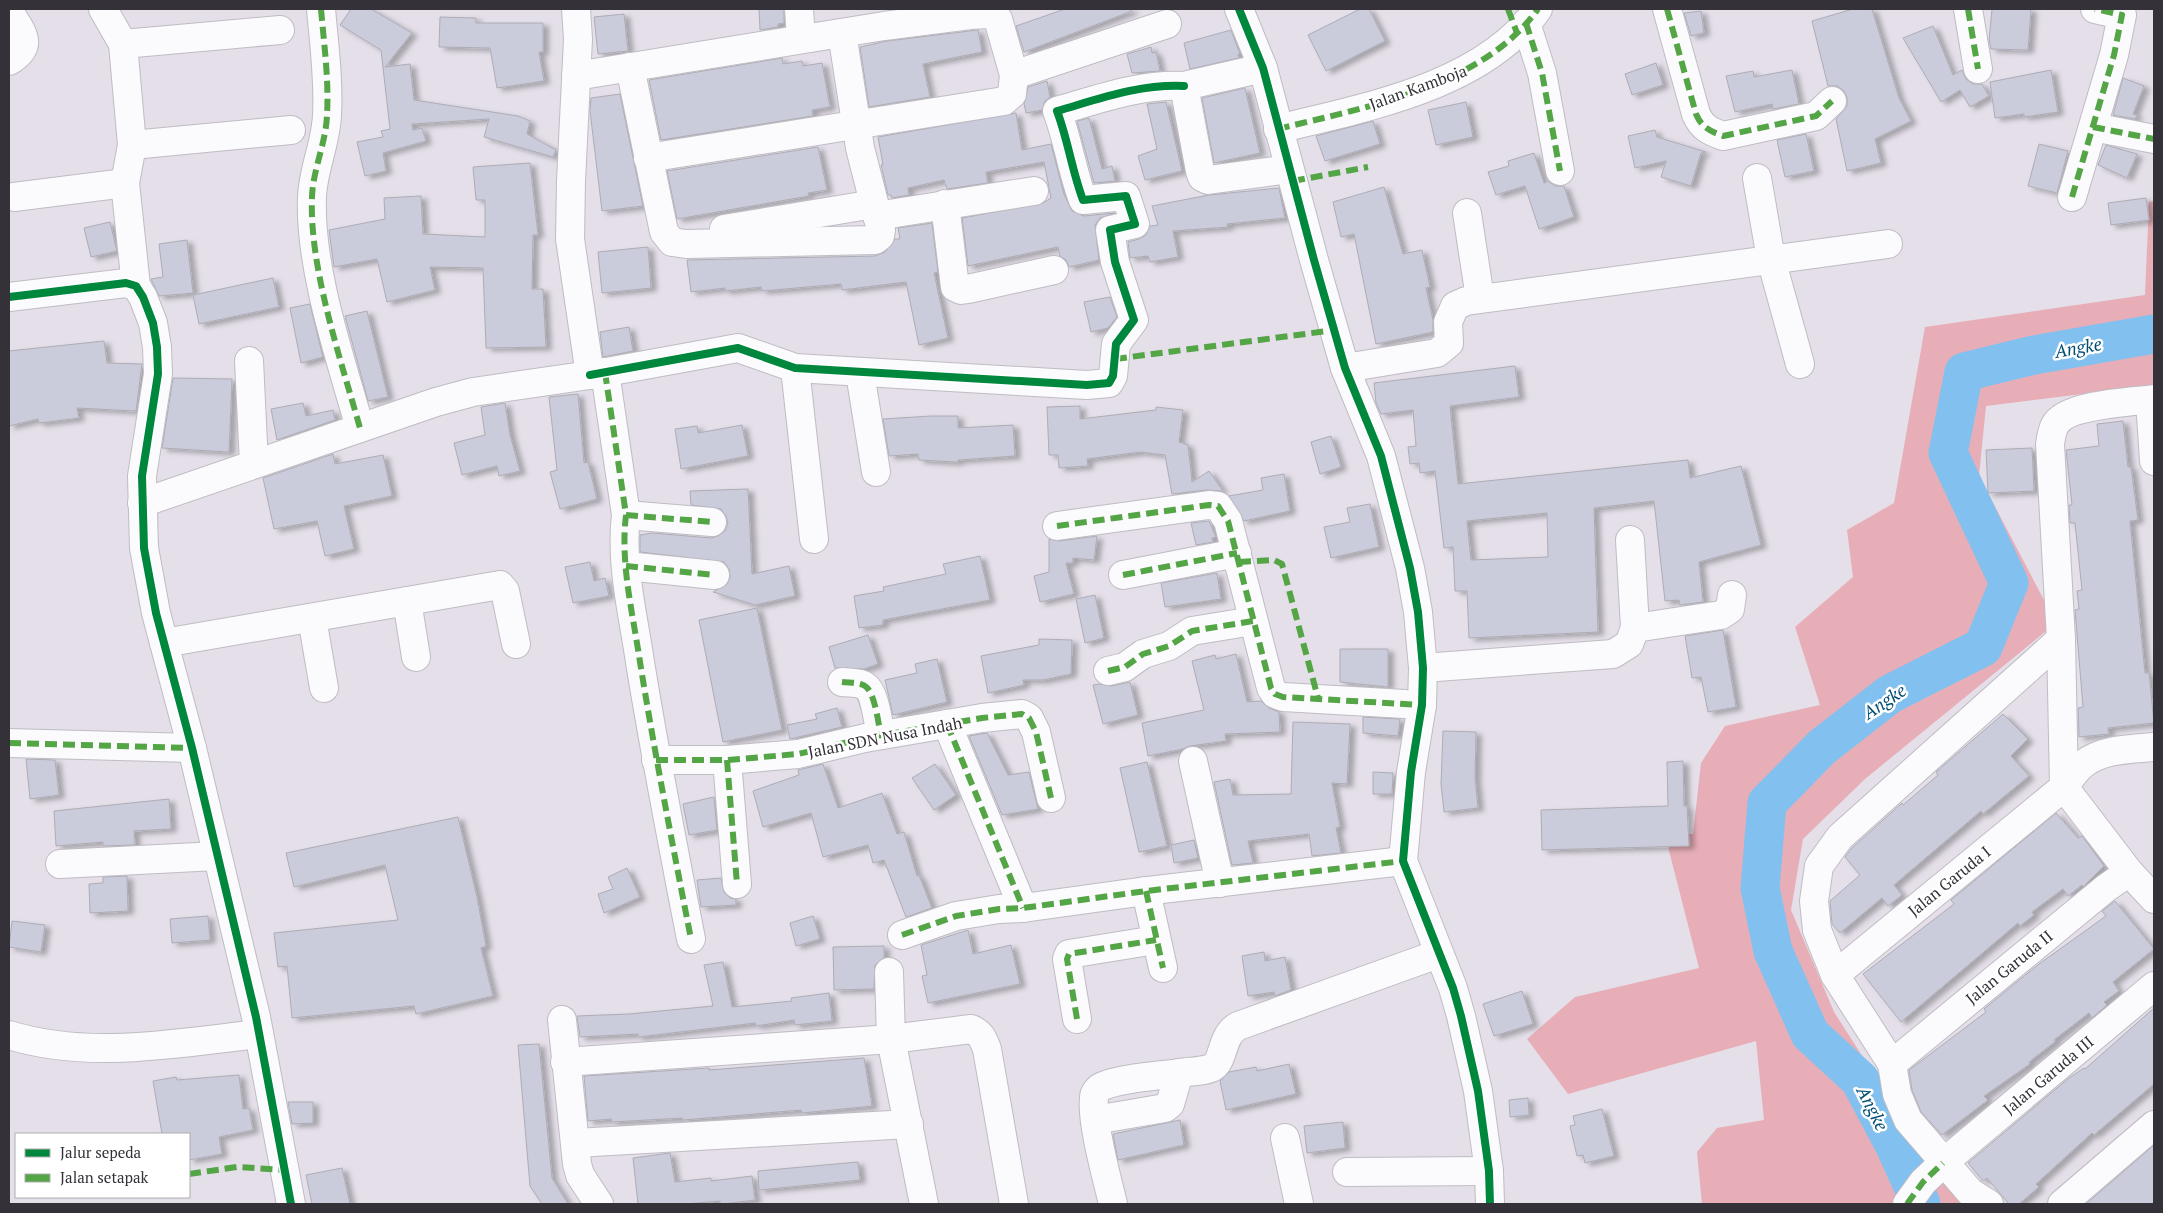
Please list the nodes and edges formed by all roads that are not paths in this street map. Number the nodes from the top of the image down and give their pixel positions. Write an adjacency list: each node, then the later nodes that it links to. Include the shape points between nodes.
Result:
1 (103, 9): 18 (street)
2 (321, 9): 58 (street, via 327,115 312,197 314,237 325,296)
3 (576, 9): 24 (street)
4 (799, 9): 17 (street)
5 (1239, 9): 21 (street)
6 (1667, 9): 26 (street, via 1696,114 1700,124 1710,131 1723,136 1816,116)
7 (1968, 9): 22 (street)
8 (2095, 9): 11 (street)
9 (9, 11): 19 (street, via 25,46 22,54)
10 (970, 12): 12 (street); 23 (street, via 989,14 998,19)
11 (2122, 12): 28 (street, via 2114,55)
12 (884, 18): 16 (street)
13 (1522, 18): 29 (street, Jalan Kamboja, via 1472,67 1380,103); 35 (street, via 1543,80)
14 (1167, 24): 23 (street)
15 (280, 30): 18 (street)
16 (842, 32): 17 (street); 27 (street)
17 (800, 38): 20 (street)
18 (123, 44): 32 (street)
19 (9, 61)
20 (630, 67): 24 (street); 33 (street)
21 (1263, 68): 25 (street); 29 (street)
22 (1978, 69)
23 (1014, 75): 27 (street, via 1012,94 1004,101)
24 (576, 76): 56 (street, via 570,239)
25 (1184, 86): 34 (street, via 1202,177 1208,180); 55 (street, via 1158,85 1136,89 1057,111 1083,200 1126,196 1135,224 1110,230 1115,262 1134,320 1116,344 1113,376 1109,383 1087,385)
26 (1832, 100)
27 (856, 126): 33 (street); 42 (street)
28 (2093, 127): 31 (street); 40 (street)
29 (1278, 129): 34 (street)
30 (291, 130): 32 (street)
31 (2154, 139)
32 (132, 145): 37 (street)
33 (648, 158): 44 (street)
34 (1289, 169): 54 (street)
35 (1560, 171)
36 (1756, 178): 46 (street)
37 (125, 183): 39 (street); 48 (street)
38 (1034, 191): 41 (street)
39 (14, 197)
40 (2072, 197)
41 (945, 204): 42 (street); 47 (street, via 955,287 961,290)
42 (876, 210): 44 (street); 44 (street, via 881,230 875,240 686,244)
43 (1467, 214): 50 (street)
44 (668, 239)
45 (1888, 244): 46 (street)
46 (1771, 259): 50 (street); 52 (street)
47 (1054, 270)
48 (136, 286): 49 (street, via 126,283); 62 (street, via 153,323 158,365 142,476)
49 (9, 297)
50 (1480, 298): 54 (street, via 1455,306 1448,322 1449,343 1437,353)
51 (249, 361): 60 (street)
52 (1800, 364)
53 (795, 368): 55 (street); 56 (street, via 738,348); 66 (street)
54 (1345, 368): 81 (street, via 1381,456 1398,518 1418,612)
55 (860, 373): 61 (street)
56 (597, 374): 58 (street, via 473,392); 63 (street)
57 (2152, 400): 59 (street); 77 (street, via 2079,409 2054,425 2050,444)
58 (360, 428): 60 (street)
59 (2154, 461)
60 (254, 464): 62 (street)
61 (876, 472)
62 (142, 503): 78 (street, via 144,548)
63 (626, 515): 64 (street); 69 (street)
64 (712, 522)
65 (1057, 526): 68 (street, via 1218,506 1228,521)
66 (814, 539)
67 (1630, 540): 76 (street)
68 (1237, 553): 71 (street); 75 (street)
69 (626, 566): 70 (street); 91 (street)
70 (715, 575)
71 (1123, 575)
72 (1732, 595): 76 (street, via 1730,609 1722,615)
73 (407, 601): 74 (street); 79 (street, via 500,586 505,591); 80 (street)
74 (312, 618): 78 (street); 84 (street)
75 (1253, 621): 82 (street, via 1192,631 1160,650 1143,654 1125,667); 85 (street, via 1275,694)
76 (1635, 628): 81 (street, via 1629,644 1613,654)
77 (2061, 639): 94 (street); 111 (street, via 1840,837 1819,866 1814,901 1817,930)
78 (164, 643): 90 (street)
79 (516, 644)
80 (416, 657)
81 (1422, 668): 85 (street)
82 (1108, 671)
83 (842, 682): 87 (street, via 868,687)
84 (324, 688)
85 (1422, 705): 97 (street, via 1411,772)
86 (947, 724): 87 (street, Jalan SDN Nusa Indah); 95 (street, Jalan SDN Nusa Indah, via 1016,713 1027,715 1036,732); 104 (street)
87 (881, 735): 92 (street, Jalan SDN Nusa Indah, via 798,754)
88 (9, 743): 90 (street)
89 (2154, 747): 94 (street, Jalan Garuda I, via 2104,754 2082,765)
90 (192, 748): 96 (street)
91 (656, 760): 92 (street, Jalan SDN Nusa Indah); 106 (street)
92 (727, 760): 101 (street)
93 (1193, 761): 100 (street)
94 (2064, 787): 99 (street); 111 (street, Jalan Garuda I)
95 (1051, 798)
96 (217, 856): 98 (street); 116 (street)
97 (1404, 861): 100 (street); 108 (street)
98 (60, 864)
99 (2129, 872): 103 (street); 120 (street, Jalan Garuda II)
100 (1220, 883): 102 (street)
101 (737, 884)
102 (1146, 891): 104 (street); 107 (street)
103 (2154, 899)
104 (1023, 908): 105 (street, via 956,916)
105 (902, 935)
106 (690, 939)
107 (1156, 940): 109 (street); 114 (street, via 1069,954 1067,959)
108 (1438, 954): 126 (street, via 1453,988 1463,1025 1478,1091); 132 (street, via 1238,1026 1227,1035 1216,1066 1210,1069 1102,1086 1094,1096 1095,1120)
109 (1163, 968)
110 (889, 972): 118 (street)
111 (1835, 975): 120 (street)
112 (2154, 986): 125 (street, Jalan Garuda III)
113 (9, 1018): 116 (street, via 34,1026 102,1032)
114 (1077, 1019)
115 (562, 1020): 119 (street)
116 (258, 1025): 117 (street, via 104,1049 35,1043); 128 (street)
117 (9, 1035)
118 (891, 1039): 119 (street); 121 (street); 131 (street, via 971,1029 983,1038)
119 (565, 1062): 124 (street)
120 (1892, 1064): 125 (street, via 1897,1094 1908,1120)
121 (909, 1124): 124 (street); 130 (street)
122 (2154, 1125): 137 (street)
123 (1286, 1138): 133 (street)
124 (576, 1142): 129 (street, via 580,1175)
125 (1943, 1163): 135 (street, Jalan Garuda III); 136 (street, via 1970,1192)
126 (1489, 1171): 127 (street); 134 (street)
127 (1347, 1172)
128 (291, 1204)
129 (599, 1204)
130 (924, 1204)
131 (1014, 1204)
132 (1113, 1204)
133 (1299, 1204)
134 (1490, 1204)
135 (1907, 1204)
136 (1989, 1204)
137 (2062, 1204)

